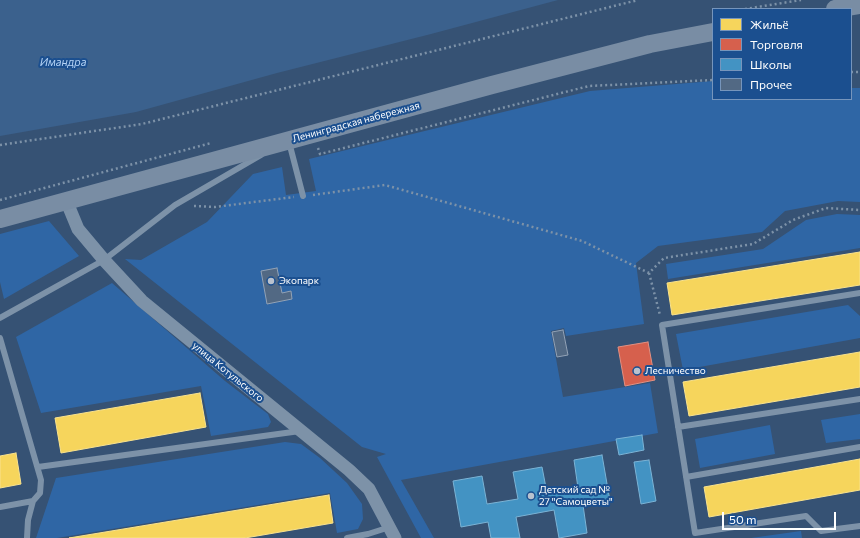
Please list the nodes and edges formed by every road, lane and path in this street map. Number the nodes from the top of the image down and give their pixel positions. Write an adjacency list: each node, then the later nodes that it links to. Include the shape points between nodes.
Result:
1 (638, 0): 10 (path, via 142,124)
2 (801, 0): 4 (path)
3 (859, 6): 5 (main road)
4 (751, 8)
5 (843, 8)
6 (712, 32): 8 (main road, Ленинградская набережная, via 650,44)
7 (712, 80): 8 (path, via 588,86 320,154)
8 (314, 132): 9 (main road, Ленинградская набережная)
9 (288, 140): 11 (lane); 12 (main road, Ленинградская набережная); 13 (lane)
10 (0, 145)
11 (303, 196): 13 (path, via 216,207); 17 (path, via 385,185 582,241)
12 (66, 200): 15 (main road, Ленинградская набережная); 16 (street, улица Котульского, via 78,229)
13 (175, 205): 16 (lane)
14 (860, 210): 17 (path, via 826,208 793,220 753,244 664,258)
15 (0, 219)
16 (104, 260): 19 (lane); 24 (street, улица Котульского, via 142,301)
17 (649, 273): 20 (path)
18 (860, 293): 20 (lane)
19 (0, 318)
20 (662, 325): 23 (lane)
21 (0, 338): 26 (lane)
22 (860, 399): 23 (lane)
23 (678, 427): 27 (lane)
24 (302, 431): 26 (lane); 31 (street, улица Котульского, via 368,489)
25 (860, 447): 27 (lane)
26 (38, 467): 28 (lane, via 40,493)
27 (686, 477): 30 (lane, via 695,533 806,516 821,531)
28 (33, 501): 29 (lane); 32 (lane)
29 (0, 507)
30 (860, 526)
31 (393, 533): 33 (lane)
32 (27, 538)
33 (347, 538)

